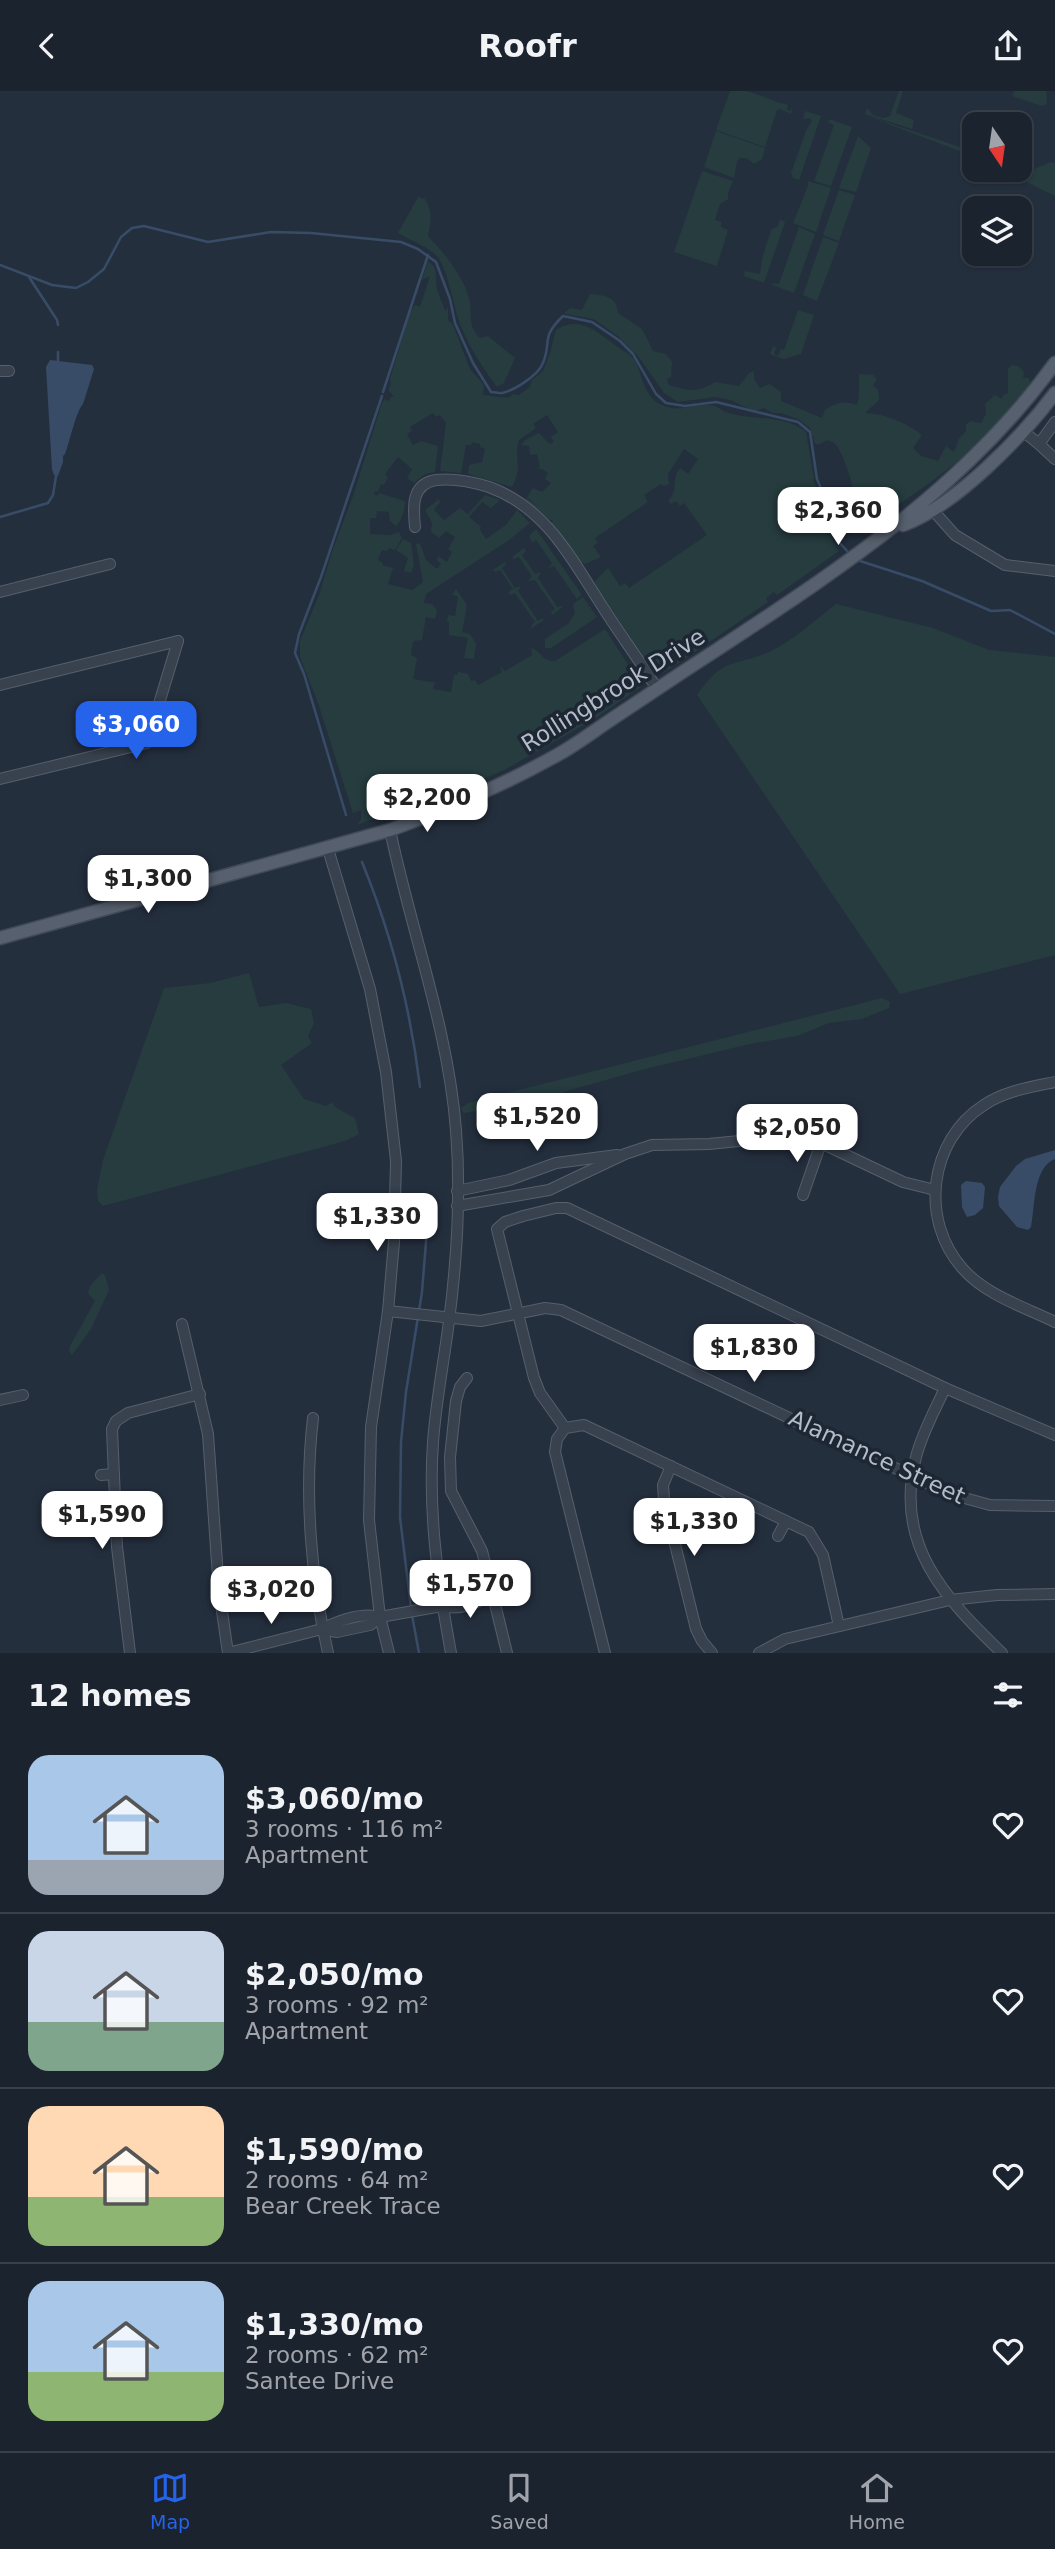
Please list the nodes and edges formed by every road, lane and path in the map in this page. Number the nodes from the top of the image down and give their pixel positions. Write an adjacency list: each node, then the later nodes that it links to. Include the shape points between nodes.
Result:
1 (1055, 363): 2 (main road)
2 (1033, 393): 5 (main road); 8 (main road)
3 (1055, 393): 5 (main road)
4 (1055, 422): 6 (street)
5 (1024, 432): 6 (street); 8 (main road, via 964,487)
6 (1038, 444): 7 (street)
7 (1055, 459)
8 (929, 504): 11 (street, via 955,535 1005,565); 14 (main road, Rollingbrook Drive, via 912,522 893,529)
9 (415, 527): 14 (street, via 414,500 432,481 479,484 504,492 525,506 560,542)
10 (110, 564): 12 (street)
11 (1055, 571)
12 (0, 592)
13 (0, 685): 15 (street, via 178,641 147,743)
14 (657, 689): 16 (main road, Rollingbrook Drive, via 559,754 452,806)
15 (0, 779)
16 (390, 830): 17 (main road, Rollingbrook Drive); 23 (street, via 444,1047 456,1131)
17 (328, 849): 18 (main road, Rollingbrook Drive); 26 (street, via 370,989 386,1072 396,1161)
18 (0, 938)
19 (1055, 1082): 22 (street, via 1011,1092 974,1112 945,1150)
20 (821, 1143): 21 (street, via 779,1136 669,1143); 22 (street, via 903,1182); 24 (street)
21 (625, 1154): 23 (street, via 556,1163 509,1181); 25 (street, via 549,1190)
22 (935, 1189): 29 (street, via 939,1227 964,1271 995,1294)
23 (457, 1191): 25 (street)
24 (803, 1195)
25 (457, 1206): 28 (street)
26 (387, 1311): 28 (street, Alamance Street); 50 (street, via 371,1427 369,1520)
27 (517, 1314): 28 (street, Alamance Street, via 481,1321); 32 (street, via 497,1229 531,1214 567,1208); 37 (street, via 540,1393); 42 (street, Alamance Street, via 545,1308 571,1314)
28 (449, 1319): 49 (street, via 433,1458 434,1533)
29 (1055, 1322)
30 (182, 1324): 33 (street)
31 (467, 1378): 46 (street, via 456,1401 451,1491 482,1551)
32 (945, 1388): 38 (street); 42 (street)
33 (200, 1394): 40 (street, via 121,1416 112,1429); 54 (street, via 212,1460 217,1577)
34 (23, 1395): 35 (street)
35 (0, 1400)
36 (313, 1418): 52 (street, via 311,1514)
37 (565, 1428): 39 (street, via 584,1425); 59 (street, via 555,1452)
38 (1055, 1435)
39 (671, 1466): 44 (street); 60 (street, via 663,1485 664,1500 696,1629)
40 (114, 1474): 41 (street); 53 (street, via 119,1571)
41 (100, 1475)
42 (912, 1475): 43 (street, Alamance Street, via 980,1503); 48 (street, via 911,1511 919,1546 929,1571)
43 (1055, 1506)
44 (786, 1521): 45 (street); 51 (street, via 809,1532 819,1546)
45 (778, 1536)
46 (492, 1594): 49 (street, via 477,1603); 58 (street)
47 (1055, 1594): 48 (street)
48 (950, 1600): 51 (street); 62 (street)
49 (442, 1606): 50 (street); 57 (street)
50 (380, 1617): 52 (street, via 368,1614); 56 (street)
51 (839, 1626): 61 (street, via 775,1643)
52 (322, 1629): 54 (street); 55 (street)
53 (130, 1653)
54 (228, 1653)
55 (328, 1653)
56 (389, 1653)
57 (451, 1653)
58 (507, 1653)
59 (605, 1653)
60 (712, 1653)
61 (759, 1653)
62 (1002, 1653)

